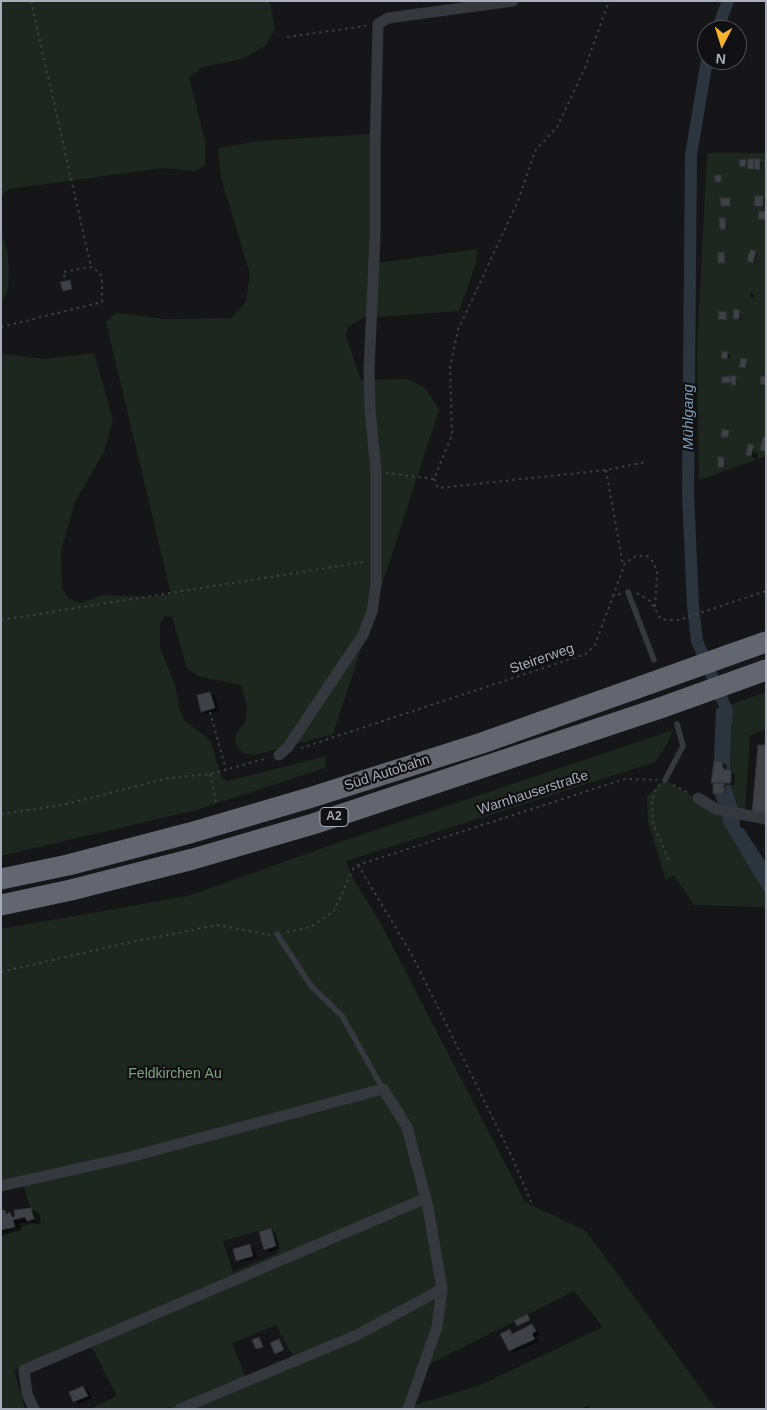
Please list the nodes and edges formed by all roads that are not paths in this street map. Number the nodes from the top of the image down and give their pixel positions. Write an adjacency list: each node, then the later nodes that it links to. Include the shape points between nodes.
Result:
1 (513, 1): 7 (street, via 388,18 378,24 375,238 369,370 376,472 376,561 372,612 363,635 288,747)
2 (628, 592): 4 (lane)
3 (766, 642): 11 (highway, Süd Autobahn / A2, bridge, via 482,743 309,798 190,833)
4 (654, 660)
5 (766, 670): 12 (highway, Süd Autobahn / A2, bridge, via 313,824 183,861)
6 (677, 724): 8 (lane, via 683,746)
7 (278, 755)
8 (666, 780)
9 (698, 798): 10 (street, via 716,809)
10 (766, 819)
11 (1, 879)
12 (1, 905)
13 (277, 934): 14 (lane, via 311,986 342,1016)
14 (383, 1089): 15 (street, via 130,1157); 16 (street, via 407,1127)
15 (1, 1186)
16 (424, 1199): 17 (street); 18 (street, via 24,1370 27,1394)
17 (442, 1289): 19 (street, via 357,1335); 20 (street, via 438,1328)
18 (34, 1409)
19 (180, 1409)
20 (408, 1409)

